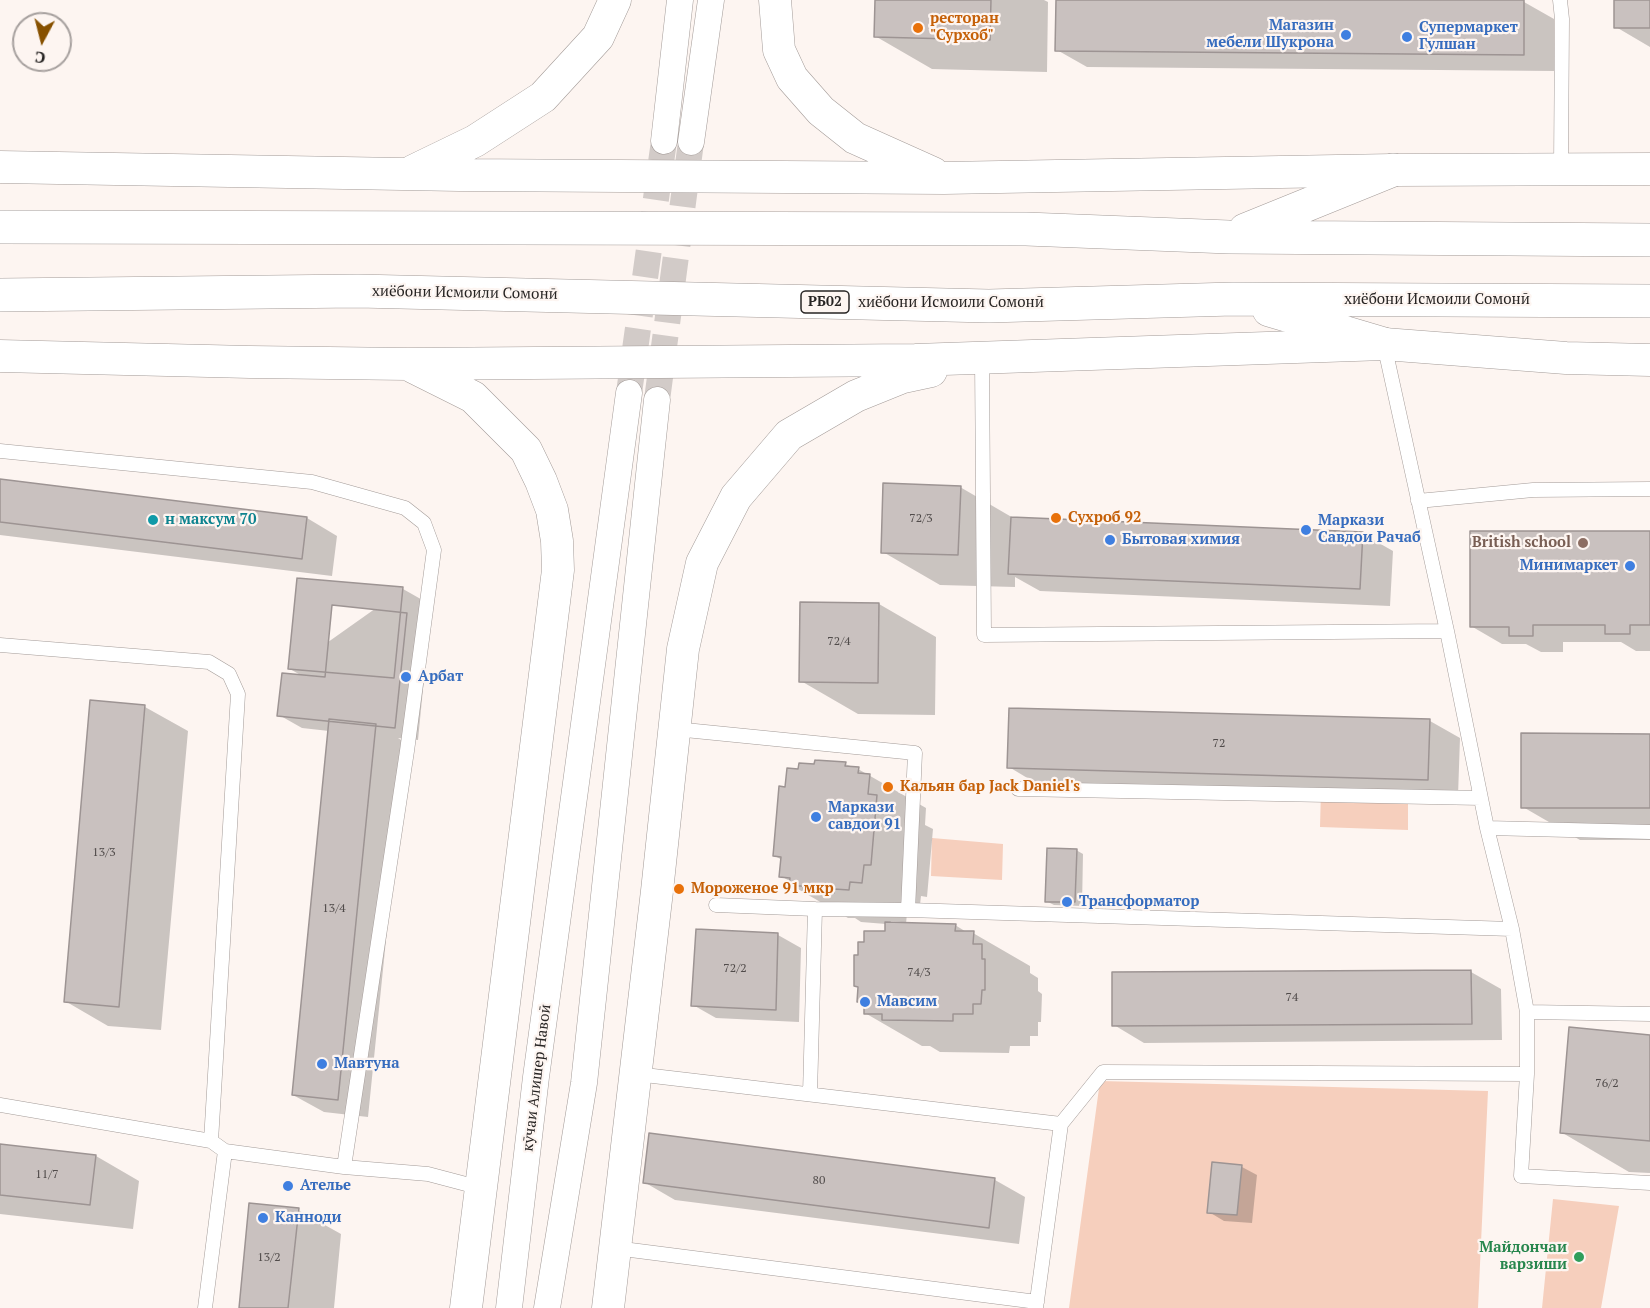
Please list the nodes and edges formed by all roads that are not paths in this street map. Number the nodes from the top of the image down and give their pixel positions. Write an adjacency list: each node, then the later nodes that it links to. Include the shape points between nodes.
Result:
1 (615, 0): 12 (street, via 598,37 543,97 475,141)
2 (680, 0): 6 (street)
3 (711, 0): 7 (street)
4 (775, 0): 13 (street, via 779,50 792,78 821,111 855,138)
5 (1560, 0): 9 (lane)
6 (664, 141)
7 (691, 142)
8 (0, 167): 12 (street)
9 (1561, 168): 10 (street); 11 (street)
10 (1650, 169)
11 (1393, 170): 13 (street); 15 (highway)
12 (408, 174): 13 (street)
13 (944, 178)
14 (0, 228): 15 (highway, via 1026,230)
15 (1229, 237): 16 (highway)
16 (1650, 240)
17 (0, 295): 18 (highway, хиёбони Исмоили Сомонӣ / РБ02, via 358,291 989,306)
18 (1233, 299): 19 (highway, хиёбони Исмоили Сомонӣ / РБ02); 20 (highway)
19 (1650, 302)
20 (1384, 344): 22 (street); 23 (street, via 1566,358); 29 (lane)
21 (0, 356): 24 (street)
22 (982, 358): 24 (street); 30 (lane, via 984,635); 32 (street, via 903,377 856,396 789,435 736,497 702,563 683,648)
23 (1650, 360)
24 (406, 364): 52 (street, via 473,397 526,450 552,510 557,541 558,570)
25 (629, 393): 57 (street, кӯчаи Алишер Навоӣ, via 536,1077)
26 (657, 400): 58 (street, via 584,1083)
27 (0, 451): 50 (lane, via 312,482 405,508 424,523 434,550)
28 (1650, 489): 29 (lane, via 1533,490)
29 (1418, 501): 30 (lane)
30 (1447, 631): 34 (lane)
31 (0, 645): 48 (lane, via 209,662 229,674 238,694)
32 (675, 729): 39 (lane, via 915,753); 43 (street)
33 (1018, 789): 34 (lane)
34 (1481, 798): 35 (lane)
35 (1487, 828): 36 (lane); 40 (lane)
36 (1650, 832)
37 (716, 905): 38 (lane)
38 (815, 909): 39 (lane); 45 (lane)
39 (908, 910): 40 (lane)
40 (1512, 929): 41 (lane)
41 (1527, 1011): 42 (lane); 44 (lane)
42 (1650, 1014)
43 (636, 1074): 45 (lane); 53 (street)
44 (1527, 1074): 47 (lane, via 1103,1072); 51 (lane, via 1521,1176)
45 (810, 1094): 47 (lane)
46 (0, 1105): 48 (lane)
47 (1061, 1124): 54 (lane)
48 (211, 1141): 49 (lane)
49 (225, 1151): 50 (lane); 55 (lane)
50 (344, 1167): 52 (lane, via 428,1174)
51 (1650, 1183)
52 (481, 1188): 56 (street)
53 (615, 1248): 54 (lane); 59 (street)
54 (1037, 1305)
55 (205, 1308)
56 (466, 1308)
57 (509, 1308)
58 (548, 1308)
59 (608, 1308)

